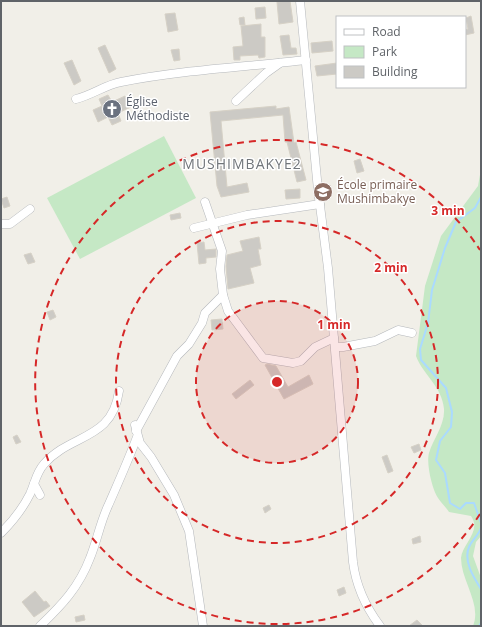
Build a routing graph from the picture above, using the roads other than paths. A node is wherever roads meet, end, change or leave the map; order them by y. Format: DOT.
graph roads {
  1 [pos="300,1"];
  2 [pos="306,60"];
  3 [pos="281,63"];
  4 [pos="76,100"];
  5 [pos="236,101"];
  6 [pos="205,202"];
  7 [pos="320,204"];
  8 [pos="30,209"];
  9 [pos="213,223"];
  10 [pos="1,224"];
  11 [pos="194,228"];
  12 [pos="223,295"];
  13 [pos="412,333"];
  14 [pos="334,338"];
  15 [pos="335,347"];
  16 [pos="119,391"];
  17 [pos="136,431"];
  18 [pos="34,484"];
  19 [pos="40,495"];
  20 [pos="1,533"];
  21 [pos="40,626"];
  22 [pos="204,626"];
  23 [pos="380,626"];
  1 -- 2 [label="street"];
  2 -- 3 [label="street"];
  2 -- 7 [label="street"];
  3 -- 4 [label="street"];
  3 -- 5 [label="street"];
  6 -- 9 [label="street"];
  7 -- 9 [label="street"];
  7 -- 14 [label="street"];
  8 -- 10 [label="street"];
  9 -- 11 [label="street"];
  9 -- 12 [label="street"];
  12 -- 14 [label="street"];
  12 -- 17 [label="street"];
  13 -- 15 [label="street"];
  14 -- 15 [label="street"];
  15 -- 23 [label="street"];
  16 -- 18 [label="street"];
  17 -- 21 [label="street"];
  17 -- 22 [label="street"];
  18 -- 19 [label="street"];
  18 -- 20 [label="street"];
}
